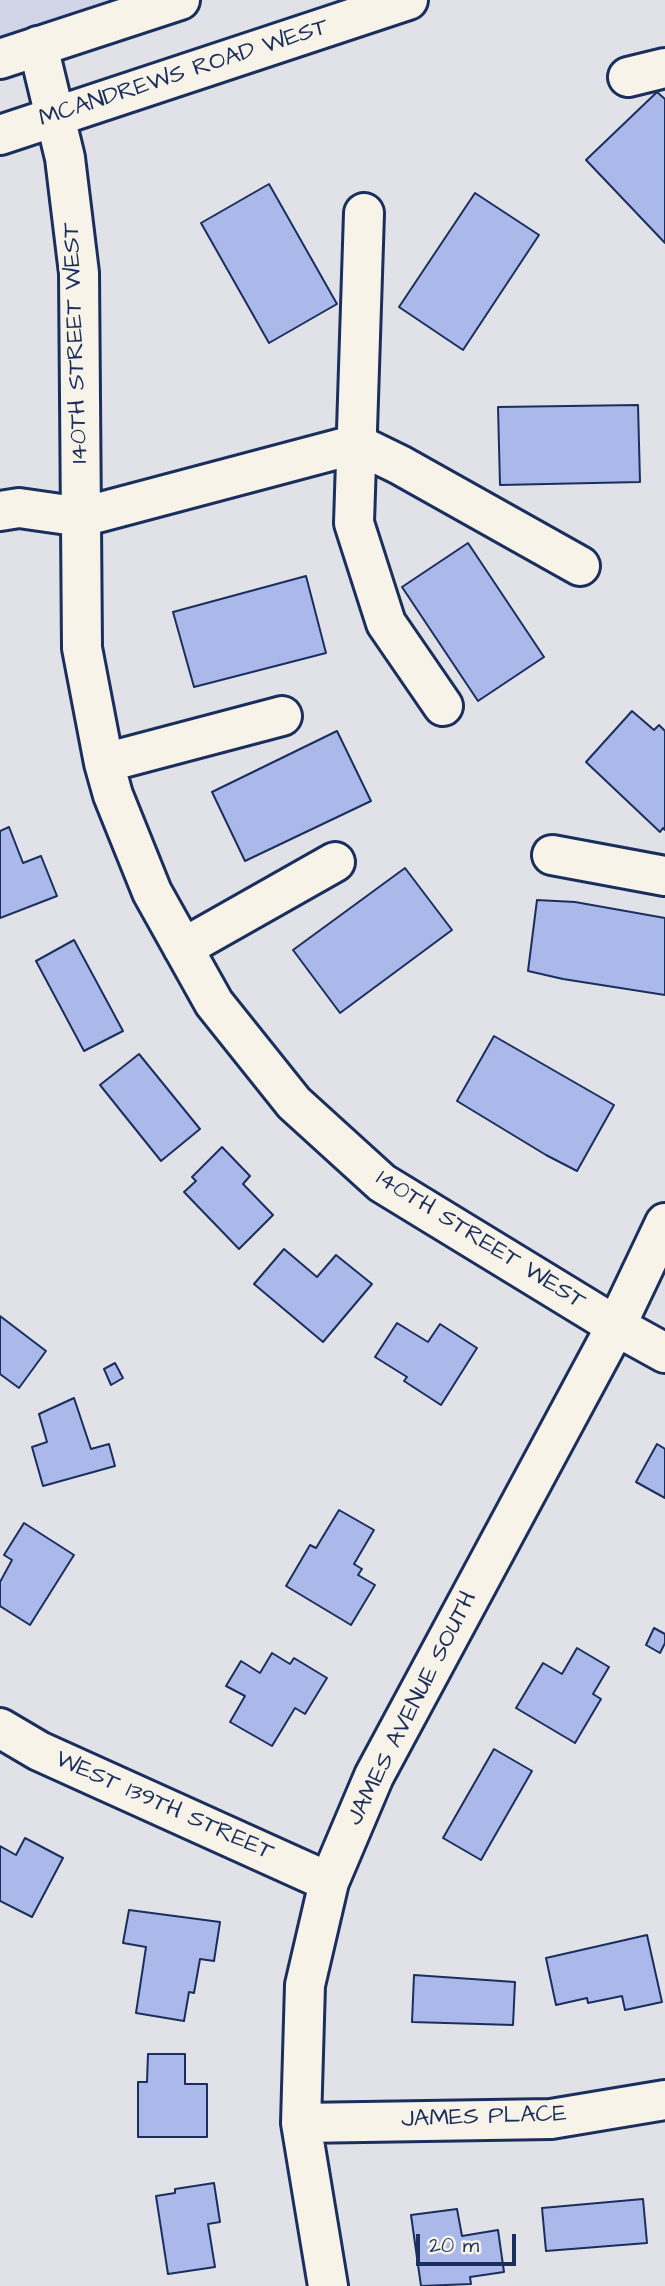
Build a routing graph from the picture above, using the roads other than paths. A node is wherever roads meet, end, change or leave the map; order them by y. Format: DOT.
graph roads {
  1 [pos="180,0"];
  2 [pos="408,0"];
  3 [pos="38,46"];
  4 [pos="0,59"];
  5 [pos="665,68"];
  6 [pos="628,77"];
  7 [pos="56,117"];
  8 [pos="0,135"];
  9 [pos="364,214"];
  10 [pos="357,444"];
  11 [pos="0,511"];
  12 [pos="82,517"];
  13 [pos="580,566"];
  14 [pos="443,706"];
  15 [pos="282,716"];
  16 [pos="104,763"];
  17 [pos="552,855"];
  18 [pos="335,862"];
  19 [pos="665,876"];
  20 [pos="183,948"];
  21 [pos="665,1223"];
  22 [pos="616,1326"];
  23 [pos="665,1353"];
  24 [pos="0,1728"];
  25 [pos="329,1882"];
  26 [pos="665,2099"];
  27 [pos="301,2123"];
  28 [pos="328,2286"];
  1 -- 3 [label="street"];
  2 -- 7 [label="street, MCANDREWS ROAD WEST"];
  3 -- 4 [label="street"];
  3 -- 7 [label="street, 140TH STREET WEST"];
  5 -- 6 [label="street"];
  7 -- 8 [label="street, MCANDREWS ROAD WEST"];
  7 -- 12 [label="street, 140TH STREET WEST"];
  9 -- 10 [label="street"];
  10 -- 12 [label="street"];
  10 -- 13 [label="street"];
  10 -- 14 [label="street"];
  11 -- 12 [label="street"];
  12 -- 16 [label="street, 140TH STREET WEST"];
  15 -- 16 [label="street"];
  16 -- 20 [label="street, 140TH STREET WEST"];
  17 -- 19 [label="street"];
  18 -- 20 [label="street"];
  20 -- 22 [label="street, 140TH STREET WEST"];
  21 -- 22 [label="street"];
  22 -- 23 [label="street, 140TH STREET WEST"];
  22 -- 25 [label="street, JAMES AVENUE SOUTH"];
  24 -- 25 [label="street, WEST 139TH STREET"];
  25 -- 27 [label="street, JAMES AVENUE SOUTH"];
  26 -- 27 [label="street, JAMES PLACE"];
  27 -- 28 [label="street, JAMES AVENUE SOUTH"];
}
